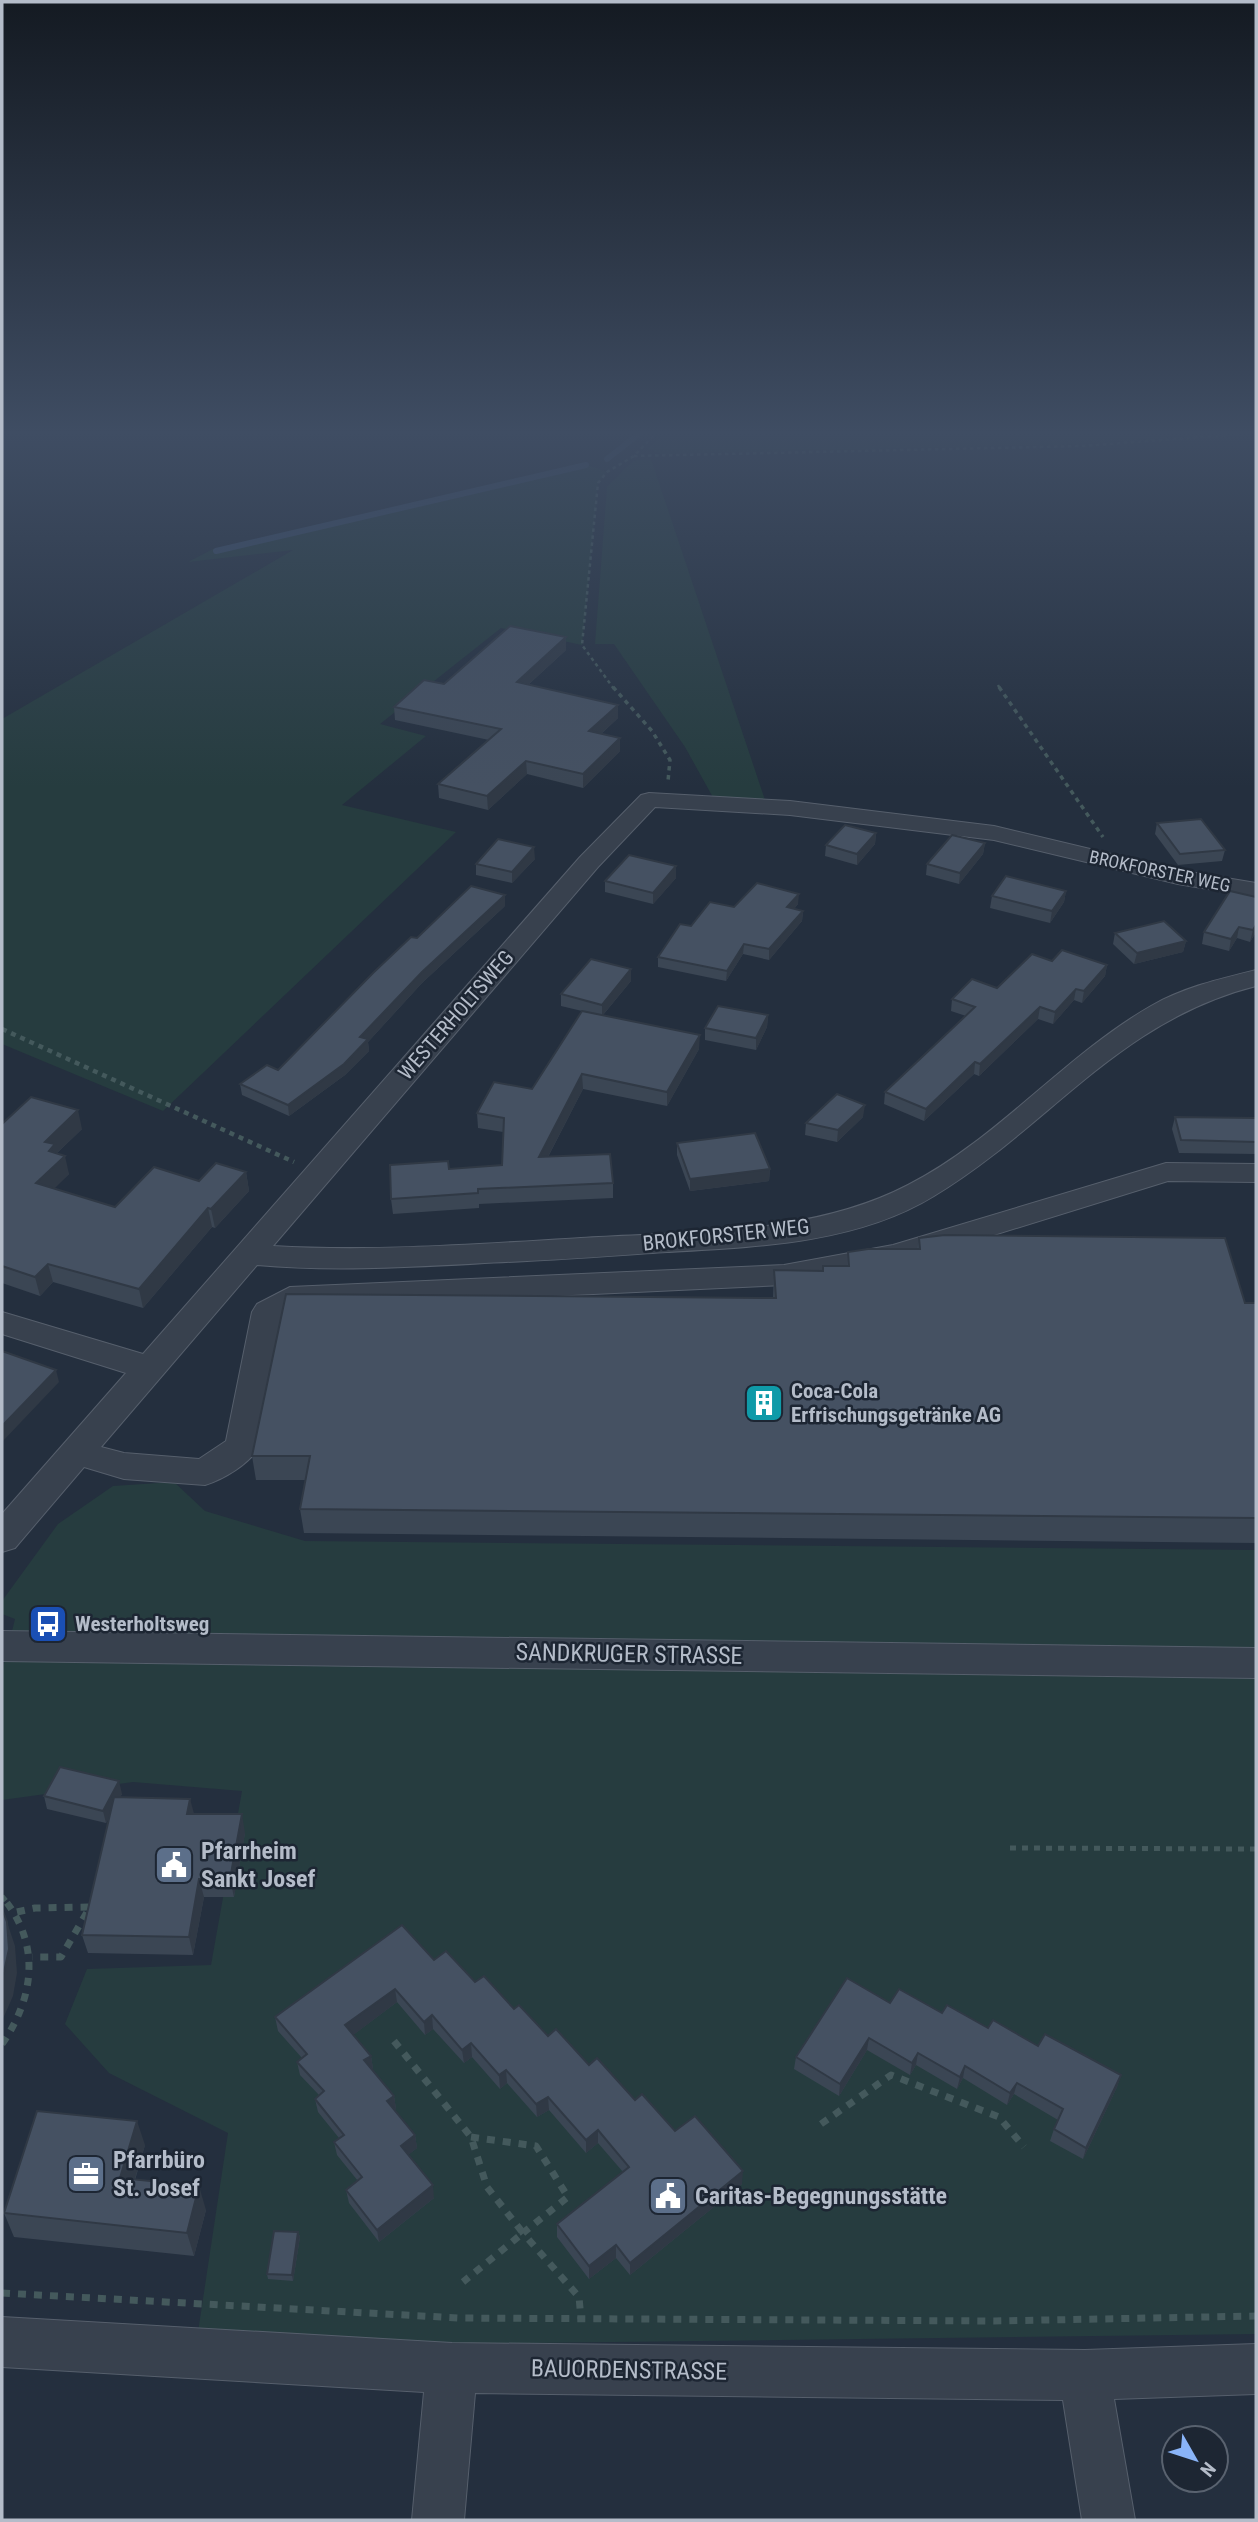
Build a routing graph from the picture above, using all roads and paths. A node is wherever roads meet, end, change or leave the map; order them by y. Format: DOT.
graph roads {
  1 [pos="591,552"];
  2 [pos="998,685"];
  3 [pos="649,800"];
  4 [pos="1110,846"];
  5 [pos="1256,890"];
  6 [pos="1256,978"];
  7 [pos="2,1029"];
  8 [pos="318,1173"];
  9 [pos="1256,1173"];
  10 [pos="249,1254"];
  11 [pos="2,1323"];
  12 [pos="150,1368"];
  13 [pos="77,1453"];
  14 [pos="7,1524"];
  15 [pos="2,1646"];
  16 [pos="1256,1663"];
  17 [pos="1010,1848"];
  18 [pos="1256,1849"];
  19 [pos="2,1896"];
  20 [pos="18,1912"];
  21 [pos="32,1957"];
  22 [pos="394,2041"];
  23 [pos="2,2044"];
  24 [pos="821,2124"];
  25 [pos="471,2137"];
  26 [pos="1024,2147"];
  27 [pos="523,2233"];
  28 [pos="463,2282"];
  29 [pos="2,2293"];
  30 [pos="1256,2316"];
  31 [pos="581,2319"];
  32 [pos="2,2342"];
  33 [pos="452,2368"];
  34 [pos="1256,2369"];
  35 [pos="1085,2375"];
  36 [pos="438,2520"];
  37 [pos="1108,2520"];
  1 -- 3 [label="path"];
  2 -- 4 [label="path, BROKFORSTER WEG"];
  3 -- 5 [label="street, BROKFORSTER WEG"];
  3 -- 8 [label="street, WESTERHOLTSWEG"];
  6 -- 10 [label="street, BROKFORSTER WEG"];
  7 -- 8 [label="path"];
  8 -- 10 [label="street, WESTERHOLTSWEG"];
  9 -- 13 [label="street"];
  10 -- 12 [label="street, WESTERHOLTSWEG"];
  11 -- 12 [label="street"];
  12 -- 13 [label="street, WESTERHOLTSWEG"];
  13 -- 14 [label="street, WESTERHOLTSWEG"];
  15 -- 16 [label="street, SANDKRUGER STRASSE"];
  17 -- 18 [label="path"];
  19 -- 20 [label="path"];
  20 -- 21 [label="path"];
  20 -- 21 [label="path"];
  21 -- 23 [label="path"];
  22 -- 25 [label="path"];
  24 -- 26 [label="path"];
  25 -- 27 [label="path"];
  25 -- 27 [label="path"];
  27 -- 28 [label="path"];
  27 -- 31 [label="path"];
  29 -- 31 [label="path"];
  30 -- 31 [label="path"];
  32 -- 33 [label="street, BAUORDENSTRASSE"];
  33 -- 35 [label="street, BAUORDENSTRASSE"];
  33 -- 36 [label="street"];
  34 -- 35 [label="street, BAUORDENSTRASSE"];
  35 -- 37 [label="street"];
}
